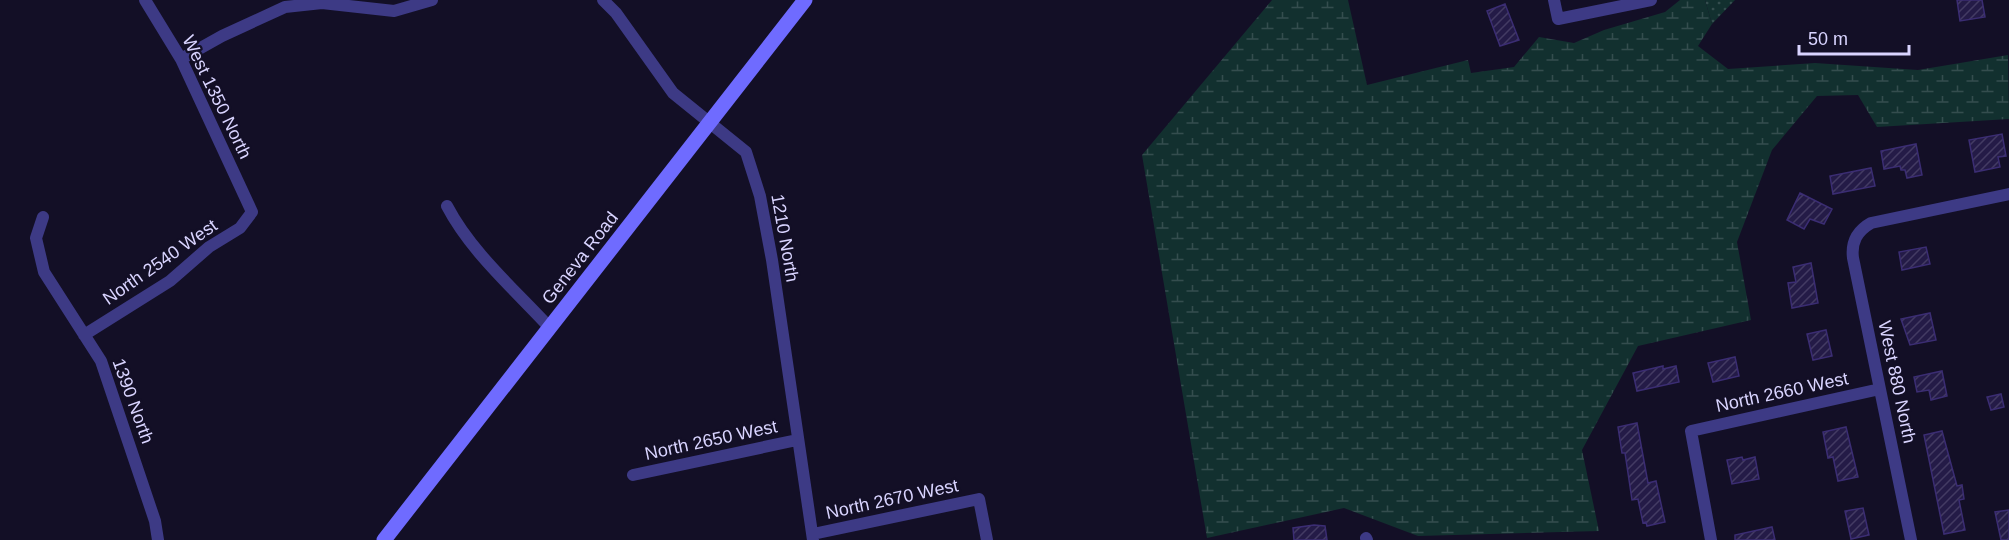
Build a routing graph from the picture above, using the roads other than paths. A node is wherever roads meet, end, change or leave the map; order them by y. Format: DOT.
graph roads {
  1 [pos="145,0"];
  2 [pos="432,0"];
  3 [pos="603,0"];
  4 [pos="805,0"];
  5 [pos="1554,0"];
  6 [pos="1651,0"];
  7 [pos="322,2"];
  8 [pos="181,59"];
  9 [pos="710,122"];
  10 [pos="2009,194"];
  11 [pos="447,206"];
  12 [pos="252,212"];
  13 [pos="43,217"];
  14 [pos="550,328"];
  15 [pos="84,335"];
  16 [pos="1880,389"];
  17 [pos="797,440"];
  18 [pos="633,474"];
  19 [pos="813,537"];
  20 [pos="158,540"];
  21 [pos="384,540"];
  22 [pos="987,540"];
  23 [pos="1711,540"];
  24 [pos="1911,540"];
  1 -- 8 [label="street, West 1350 North"];
  2 -- 7 [label="street"];
  3 -- 9 [label="street, 1210 North"];
  4 -- 9 [label="main road, Geneva Road"];
  5 -- 6 [label="street"];
  7 -- 8 [label="street"];
  8 -- 12 [label="street, West 1350 North"];
  9 -- 14 [label="main road, Geneva Road"];
  9 -- 17 [label="street, 1210 North"];
  10 -- 16 [label="street, West 880 North"];
  11 -- 14 [label="street"];
  12 -- 15 [label="street, North 2540 West"];
  13 -- 15 [label="street, 1390 North"];
  14 -- 21 [label="main road, Geneva Road"];
  15 -- 20 [label="street, 1390 North"];
  16 -- 23 [label="street, North 2660 West"];
  16 -- 24 [label="street, West 880 North"];
  17 -- 18 [label="street, North 2650 West"];
  17 -- 19 [label="street, 1210 North"];
  19 -- 22 [label="street, North 2670 West"];
}
